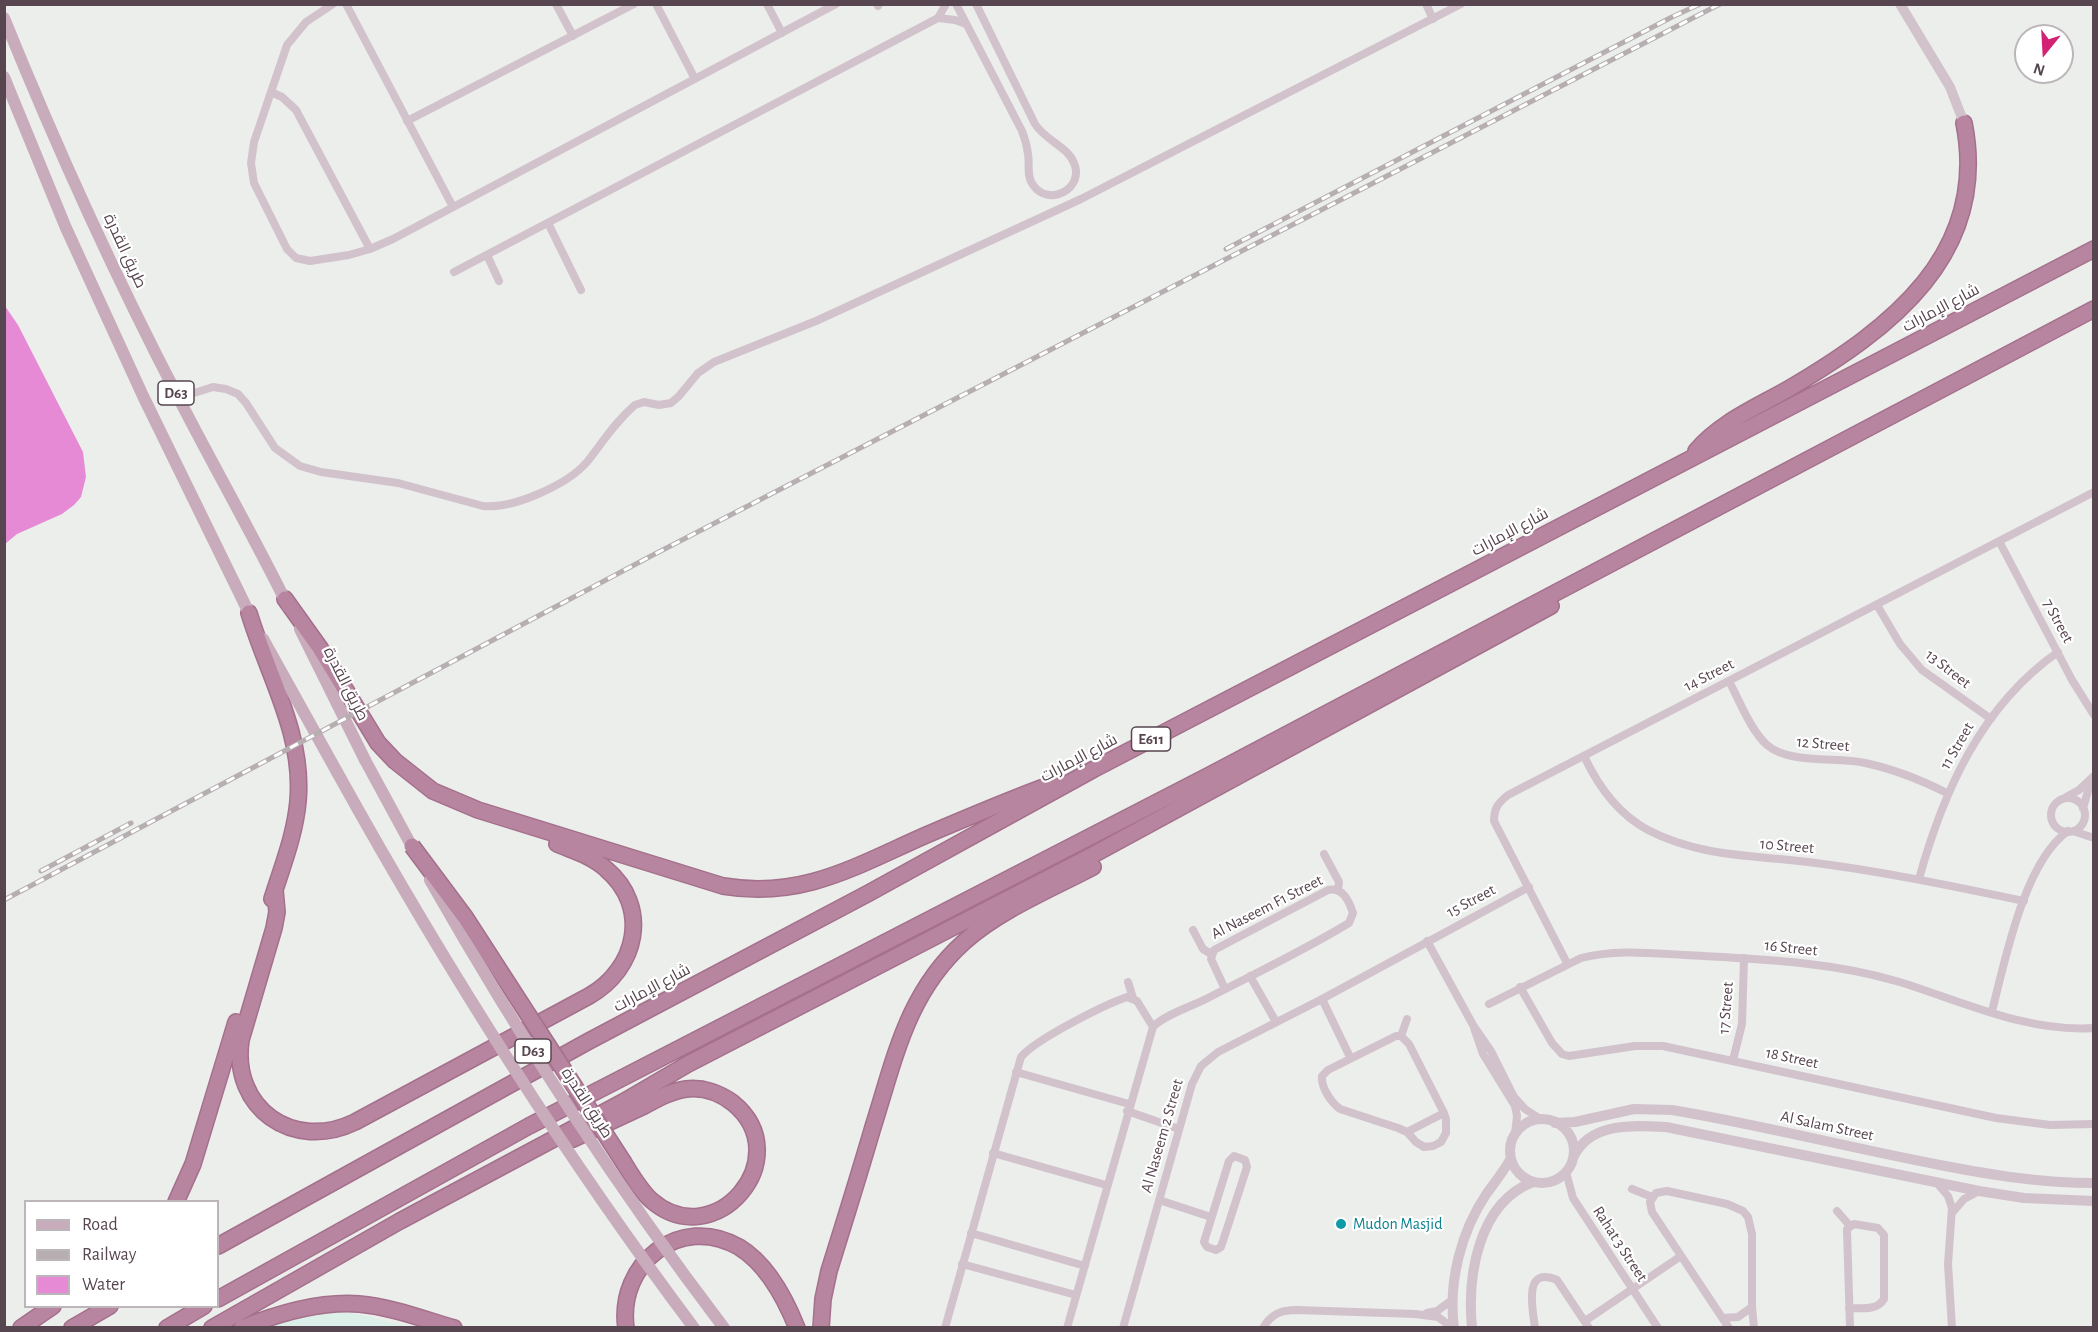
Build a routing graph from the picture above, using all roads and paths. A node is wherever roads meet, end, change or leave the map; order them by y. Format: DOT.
graph roads {
  1 [pos="333,4"];
  2 [pos="346,4"];
  3 [pos="556,4"];
  4 [pos="634,4"];
  5 [pos="656,4"];
  6 [pos="767,4"];
  7 [pos="836,4"];
  8 [pos="945,4"];
  9 [pos="956,4"];
  10 [pos="1426,4"];
  11 [pos="1461,4"];
  12 [pos="1900,4"];
  13 [pos="979,7"];
  14 [pos="4,18"];
  15 [pos="938,18"];
  16 [pos="1433,19"];
  17 [pos="966,24"];
  18 [pos="782,33"];
  19 [pos="573,36"];
  20 [pos="4,76"];
  21 [pos="695,79"];
  22 [pos="270,92"];
  23 [pos="407,121"];
  24 [pos="1964,123"];
  25 [pos="453,207"];
  26 [pos="548,223"];
  27 [pos="370,249"];
  28 [pos="2094,249"];
  29 [pos="487,255"];
  30 [pos="454,272"];
  31 [pos="499,281"];
  32 [pos="581,290"];
  33 [pos="2094,309"];
  34 [pos="178,398"];
  35 [pos="1690,459"];
  36 [pos="2094,492"];
  37 [pos="1741,495"];
  38 [pos="1999,541"];
  39 [pos="285,598"];
  40 [pos="1877,604"];
  41 [pos="249,613"];
  42 [pos="2058,652"];
  43 [pos="1729,681"];
  44 [pos="1400,689"];
  45 [pos="2094,714"];
  46 [pos="1991,719"];
  47 [pos="1584,756"];
  48 [pos="1094,769"];
  49 [pos="2093,777"];
  50 [pos="1947,793"];
  51 [pos="2062,799"];
  52 [pos="2083,808"];
  53 [pos="496,816"];
  54 [pos="2084,819"];
  55 [pos="2054,824"];
  56 [pos="2070,831"];
  57 [pos="2094,837"];
  58 [pos="412,846"];
  59 [pos="2048,851"];
  60 [pos="1324,854"];
  61 [pos="1919,879"];
  62 [pos="1529,887"];
  63 [pos="275,890"];
  64 [pos="1338,890"];
  65 [pos="2024,901"];
  66 [pos="1193,930"];
  67 [pos="1427,941"];
  68 [pos="1211,954"];
  69 [pos="1744,958"];
  70 [pos="1568,963"];
  71 [pos="1250,976"];
  72 [pos="1128,982"];
  73 [pos="1520,987"];
  74 [pos="1226,989"];
  75 [pos="1132,998"];
  76 [pos="1322,999"];
  77 [pos="1489,1004"];
  78 [pos="1992,1011"];
  79 [pos="1407,1019"];
  80 [pos="1276,1022"];
  81 [pos="1153,1026"];
  82 [pos="2094,1028"];
  83 [pos="1401,1036"];
  84 [pos="1489,1056"];
  85 [pos="1350,1057"];
  86 [pos="1733,1060"];
  87 [pos="1016,1072"];
  88 [pos="1128,1108"];
  89 [pos="1444,1113"];
  90 [pos="1542,1119"];
  91 [pos="1555,1123"];
  92 [pos="2094,1124"];
  93 [pos="1179,1129"];
  94 [pos="1407,1132"];
  95 [pos="1515,1134"];
  96 [pos="993,1153"];
  97 [pos="1511,1158"];
  98 [pos="1573,1158"];
  99 [pos="1566,1172"];
  100 [pos="1533,1182"];
  101 [pos="1936,1182"];
  102 [pos="2094,1183"];
  103 [pos="1106,1185"];
  104 [pos="1632,1189"];
  105 [pos="1978,1191"];
  106 [pos="1652,1197"];
  107 [pos="177,1200"];
  108 [pos="1159,1200"];
  109 [pos="2094,1201"];
  110 [pos="1837,1211"];
  111 [pos="1952,1214"];
  112 [pos="1211,1217"];
  113 [pos="400,1221"];
  114 [pos="1850,1226"];
  115 [pos="971,1233"];
  116 [pos="219,1245"];
  117 [pos="1681,1256"];
  118 [pos="962,1264"];
  119 [pos="1085,1266"];
  120 [pos="1631,1289"];
  121 [pos="1076,1295"];
  122 [pos="219,1298"];
  123 [pos="1452,1300"];
  124 [pos="1752,1307"];
  125 [pos="50,1308"];
  126 [pos="107,1308"];
  127 [pos="201,1308"];
  128 [pos="1849,1308"];
  129 [pos="1415,1314"];
  130 [pos="1723,1318"];
  131 [pos="1587,1324"];
  132 [pos="21,1328"];
  133 [pos="72,1328"];
  134 [pos="166,1328"];
  135 [pos="212,1328"];
  136 [pos="242,1328"];
  137 [pos="454,1328"];
  138 [pos="626,1328"];
  139 [pos="634,1328"];
  140 [pos="694,1328"];
  141 [pos="724,1328"];
  142 [pos="791,1328"];
  143 [pos="797,1328"];
  144 [pos="821,1328"];
  145 [pos="945,1328"];
  146 [pos="1067,1328"];
  147 [pos="1123,1328"];
  148 [pos="1263,1328"];
  149 [pos="1454,1328"];
  150 [pos="1472,1328"];
  151 [pos="1535,1328"];
  152 [pos="1658,1328"];
  153 [pos="1729,1328"];
  154 [pos="1754,1328"];
  155 [pos="1850,1328"];
  156 [pos="1952,1328"];
  1 -- 22 [label="street"];
  2 -- 23 [label="street"];
  3 -- 19 [label="street"];
  4 -- 19 [label="street"];
  5 -- 21 [label="street"];
  6 -- 18 [label="street"];
  7 -- 18 [label="street"];
  8 -- 15 [label="street"];
  9 -- 17 [label="street"];
  10 -- 16 [label="street"];
  11 -- 16 [label="street"];
  12 -- 24 [label="street"];
  13 -- 17 [label="street"];
  14 -- 34 [label="main road, طريق القدرة / D63"];
  15 -- 17 [label="street"];
  15 -- 26 [label="street"];
  16 -- 34 [label="street"];
  18 -- 21 [label="street"];
  19 -- 23 [label="street"];
  20 -- 41 [label="main road, D63"];
  21 -- 25 [label="street"];
  22 -- 27 [label="street"];
  22 -- 27 [label="street"];
  23 -- 25 [label="street"];
  24 -- 35 [label="highway"];
  25 -- 27 [label="street"];
  26 -- 29 [label="street"];
  26 -- 32 [label="street"];
  28 -- 35 [label="highway, شارع الإمارات / E611"];
  29 -- 30 [label="street"];
  29 -- 31 [label="street"];
  33 -- 37 [label="highway"];
  34 -- 39 [label="main road, طريق القدرة / D63"];
  35 -- 48 [label="highway, شارع الإمارات / E611"];
  36 -- 38 [label="street, 14 Street"];
  37 -- 44 [label="highway"];
  37 -- 122 [label="highway"];
  38 -- 40 [label="street, 14 Street"];
  38 -- 42 [label="street, 7 Street"];
  39 -- 53 [label="highway"];
  39 -- 58 [label="main road, طريق القدرة / D63, bridge"];
  40 -- 43 [label="street, 14 Street"];
  40 -- 46 [label="street, 13 Street"];
  41 -- 63 [label="highway"];
  41 -- 140 [label="main road, D63, bridge"];
  42 -- 45 [label="street, 7 Street"];
  42 -- 46 [label="street, 11 Street"];
  43 -- 47 [label="street, 14 Street"];
  43 -- 50 [label="street, 12 Street"];
  44 -- 113 [label="highway"];
  44 -- 144 [label="highway"];
  46 -- 50 [label="street, 11 Street"];
  47 -- 61 [label="street, 10 Street"];
  47 -- 62 [label="street, 14 Street"];
  48 -- 53 [label="highway"];
  48 -- 116 [label="highway, شارع الإمارات / E611"];
  49 -- 51 [label="street"];
  49 -- 52 [label="street"];
  50 -- 61 [label="street, 11 Street"];
  51 -- 52 [label="street"];
  51 -- 55 [label="street"];
  52 -- 54 [label="street"];
  53 -- 63 [label="highway"];
  54 -- 56 [label="street"];
  54 -- 57 [label="street"];
  55 -- 56 [label="street"];
  55 -- 59 [label="street"];
  56 -- 57 [label="street"];
  56 -- 59 [label="street"];
  58 -- 113 [label="highway, bridge"];
  58 -- 141 [label="main road, طريق القدرة / D63, bridge"];
  59 -- 65 [label="street"];
  60 -- 64 [label="street, Al Naseem F1 Street"];
  61 -- 65 [label="street, 10 Street"];
  62 -- 67 [label="street, 15 Street"];
  62 -- 70 [label="street, 14 Street"];
  63 -- 107 [label="highway"];
  64 -- 68 [label="street, Al Naseem F1 Street"];
  64 -- 71 [label="street, Al Naseem F1 Street"];
  65 -- 78 [label="street"];
  66 -- 68 [label="street, Al Naseem F1 Street"];
  67 -- 76 [label="street, Al Naseem 2 Street"];
  67 -- 84 [label="street"];
  68 -- 74 [label="street, Al Naseem F1 Street"];
  69 -- 70 [label="street, 16 Street"];
  69 -- 78 [label="street, 16 Street"];
  69 -- 86 [label="street, 17 Street"];
  70 -- 73 [label="street, 16 Street"];
  71 -- 74 [label="street, Al Naseem F1 Street"];
  71 -- 80 [label="street"];
  72 -- 75 [label="street"];
  73 -- 77 [label="street, 16 Street"];
  73 -- 86 [label="street, 18 Street"];
  74 -- 81 [label="street, Al Naseem F1 Street"];
  75 -- 81 [label="street"];
  75 -- 87 [label="street"];
  76 -- 80 [label="street, Al Naseem 2 Street"];
  76 -- 85 [label="street"];
  78 -- 82 [label="street, 16 Street"];
  79 -- 83 [label="street"];
  80 -- 93 [label="street, Al Naseem 2 Street"];
  81 -- 88 [label="street"];
  83 -- 85 [label="street"];
  83 -- 89 [label="street"];
  84 -- 90 [label="street"];
  84 -- 95 [label="street"];
  85 -- 94 [label="street"];
  86 -- 92 [label="street, 18 Street"];
  87 -- 88 [label="street"];
  87 -- 96 [label="street"];
  88 -- 93 [label="street"];
  88 -- 103 [label="street"];
  89 -- 94 [label="street"];
  89 -- 94 [label="street"];
  90 -- 91 [label="street"];
  90 -- 95 [label="street"];
  91 -- 98 [label="street"];
  91 -- 102 [label="street, Al Salam Street"];
  93 -- 108 [label="street, Al Naseem 2 Street"];
  95 -- 97 [label="street"];
  96 -- 103 [label="street"];
  96 -- 115 [label="street"];
  97 -- 100 [label="street"];
  97 -- 123 [label="street"];
  98 -- 99 [label="street"];
  98 -- 101 [label="street, Al Salam Street"];
  99 -- 100 [label="street"];
  99 -- 120 [label="street, Rahat 3 Street"];
  100 -- 150 [label="street"];
  101 -- 105 [label="street, Al Salam Street"];
  101 -- 111 [label="street"];
  103 -- 119 [label="street"];
  104 -- 106 [label="street"];
  105 -- 109 [label="street, Al Salam Street"];
  105 -- 111 [label="street"];
  106 -- 117 [label="street"];
  106 -- 124 [label="street"];
  108 -- 112 [label="street"];
  108 -- 147 [label="street, Al Naseem 2 Street"];
  110 -- 114 [label="street"];
  111 -- 156 [label="street"];
  112 -- 112 [label="street"];
  113 -- 135 [label="highway"];
  114 -- 128 [label="street"];
  114 -- 128 [label="street"];
  115 -- 118 [label="street"];
  115 -- 119 [label="street"];
  117 -- 120 [label="street"];
  117 -- 130 [label="street"];
  118 -- 121 [label="street"];
  118 -- 145 [label="street"];
  119 -- 121 [label="street"];
  120 -- 131 [label="street"];
  120 -- 152 [label="street, Rahat 3 Street"];
  121 -- 146 [label="street"];
  123 -- 129 [label="street"];
  123 -- 149 [label="street"];
  124 -- 130 [label="street"];
  124 -- 154 [label="street"];
  125 -- 132 [label="highway"];
  126 -- 133 [label="highway"];
  127 -- 134 [label="highway"];
  128 -- 155 [label="street"];
  129 -- 148 [label="street"];
  129 -- 149 [label="street"];
  130 -- 153 [label="street"];
  131 -- 151 [label="street"];
  136 -- 137 [label="highway"];
  138 -- 143 [label="highway"];
  139 -- 142 [label="highway"];
}
